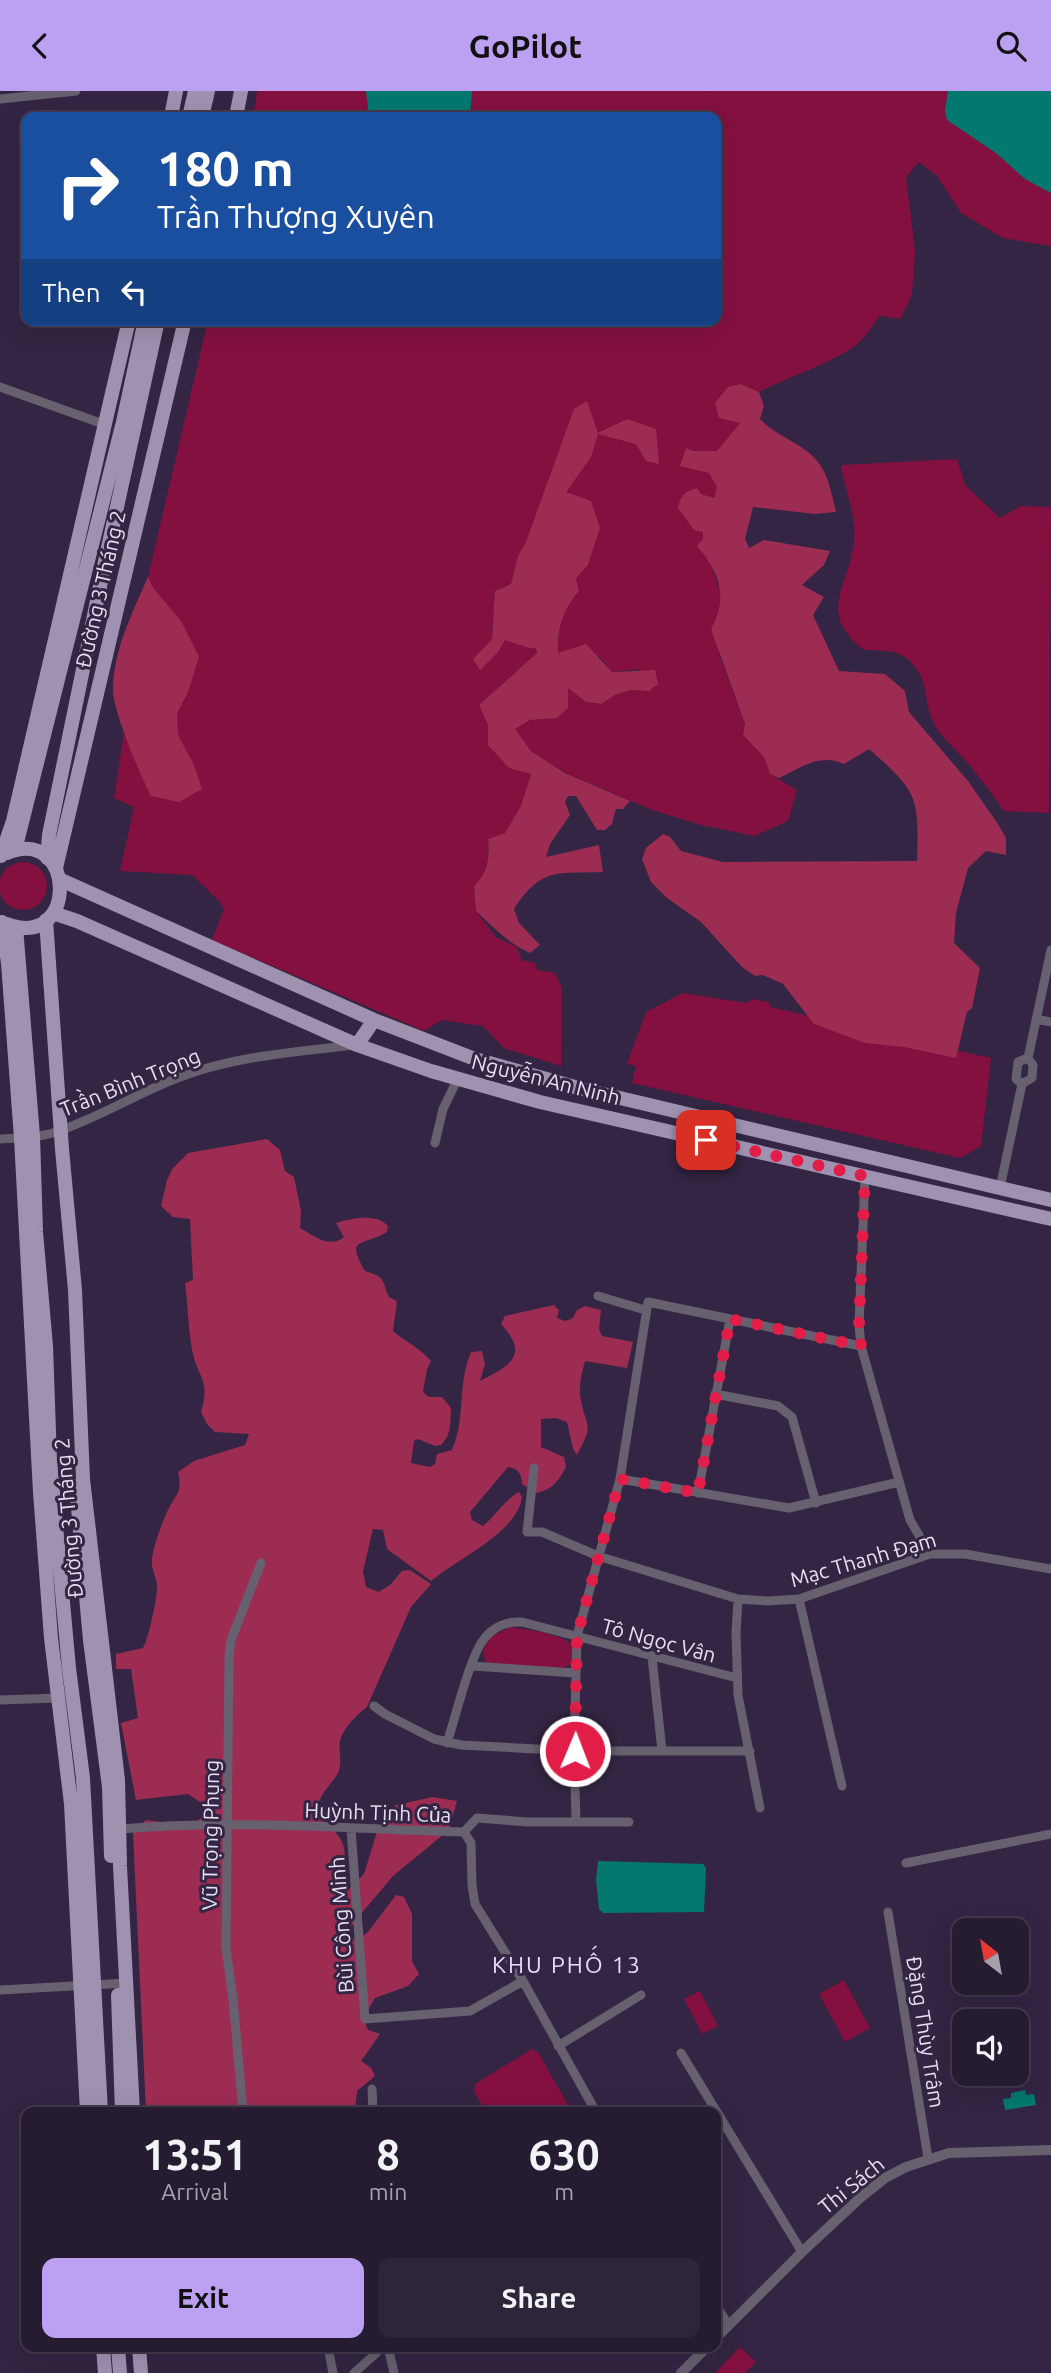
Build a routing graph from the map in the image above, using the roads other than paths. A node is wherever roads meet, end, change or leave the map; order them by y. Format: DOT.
graph roads {
  1 [pos="76,91"];
  2 [pos="176,91"];
  3 [pos="195,91"];
  4 [pos="208,91"];
  5 [pos="241,91"];
  6 [pos="56,92"];
  7 [pos="0,99"];
  8 [pos="172,112"];
  9 [pos="190,112"];
  10 [pos="203,112"];
  11 [pos="237,112"];
  12 [pos="128,326"];
  13 [pos="144,326"];
  14 [pos="157,326"];
  15 [pos="184,326"];
  16 [pos="0,387"];
  17 [pos="106,425"];
  18 [pos="5,854"];
  19 [pos="55,869"];
  20 [pos="45,919"];
  21 [pos="6,923"];
  22 [pos="1051,950"];
  23 [pos="1036,1019"];
  24 [pos="374,1020"];
  25 [pos="1051,1022"];
  26 [pos="401,1031"];
  27 [pos="356,1045"];
  28 [pos="393,1056"];
  29 [pos="458,1078"];
  30 [pos="582,1089"];
  31 [pos="578,1111"];
  32 [pos="56,1131"];
  33 [pos="27,1137"];
  34 [pos="0,1139"];
  35 [pos="435,1143"];
  36 [pos="865,1176"];
  37 [pos="1000,1188"];
  38 [pos="1051,1200"];
  39 [pos="996,1206"];
  40 [pos="1051,1219"];
  41 [pos="598,1296"];
  42 [pos="647,1306"];
  43 [pos="730,1319"];
  44 [pos="861,1346"];
  45 [pos="715,1395"];
  46 [pos="534,1468"];
  47 [pos="620,1479"];
  48 [pos="899,1482"];
  49 [pos="698,1493"];
  50 [pos="816,1503"];
  51 [pos="50,1515"];
  52 [pos="930,1554"];
  53 [pos="598,1556"];
  54 [pos="261,1563"];
  55 [pos="1051,1569"];
  56 [pos="799,1598"];
  57 [pos="738,1599"];
  58 [pos="577,1636"];
  59 [pos="652,1657"];
  60 [pos="472,1666"];
  61 [pos="575,1672"];
  62 [pos="737,1678"];
  63 [pos="59,1698"];
  64 [pos="0,1700"];
  65 [pos="374,1706"];
  66 [pos="447,1743"];
  67 [pos="575,1751"];
  68 [pos="662,1751"];
  69 [pos="750,1751"];
  70 [pos="842,1786"];
  71 [pos="760,1808"];
  72 [pos="576,1820"];
  73 [pos="629,1822"];
  74 [pos="227,1825"];
  75 [pos="351,1829"];
  76 [pos="79,1832"];
  77 [pos="464,1832"];
  78 [pos="116,1834"];
  79 [pos="1051,1834"];
  80 [pos="906,1863"];
  81 [pos="888,1912"];
  82 [pos="523,1982"];
  83 [pos="122,1983"];
  84 [pos="87,1985"];
  85 [pos="0,1990"];
  86 [pos="641,1995"];
  87 [pos="558,2046"];
  88 [pos="681,2053"];
  89 [pos="372,2089"];
  90 [pos="87,2107"];
  91 [pos="100,2107"];
  92 [pos="122,2107"];
  93 [pos="133,2107"];
  94 [pos="243,2107"];
  95 [pos="373,2107"];
  96 [pos="593,2107"];
  97 [pos="714,2107"];
  98 [pos="721,2119"];
  99 [pos="1051,2150"];
  100 [pos="928,2158"];
  101 [pos="802,2252"];
  102 [pos="721,2313"];
  103 [pos="729,2325"];
  104 [pos="721,2333"];
  105 [pos="103,2352"];
  106 [pos="118,2352"];
  107 [pos="139,2352"];
  108 [pos="149,2352"];
  109 [pos="329,2352"];
  110 [pos="379,2352"];
  111 [pos="387,2352"];
  112 [pos="702,2352"];
  113 [pos="105,2373"];
  114 [pos="120,2373"];
  115 [pos="141,2373"];
  116 [pos="150,2373"];
  117 [pos="333,2373"];
  118 [pos="354,2373"];
  119 [pos="394,2373"];
  120 [pos="681,2373"];
  1 -- 6 [label="street"];
  2 -- 8 [label="main road"];
  3 -- 9 [label="main road"];
  4 -- 10 [label="main road"];
  5 -- 11 [label="main road"];
  6 -- 7 [label="street"];
  12 -- 17 [label="main road, Đường 3 Tháng 2"];
  13 -- 18 [label="main road, Đường 3 Tháng 2"];
  14 -- 19 [label="main road, Đường 3 Tháng 2"];
  15 -- 19 [label="main road, Đường 3 Tháng 2"];
  16 -- 17 [label="street"];
  17 -- 18 [label="main road, Đường 3 Tháng 2"];
  18 -- 19 [label="main road, Nguyễn An Ninh"];
  19 -- 20 [label="main road, Đường 3 Tháng 2"];
  19 -- 24 [label="main road, Nguyễn An Ninh"];
  20 -- 21 [label="main road"];
  20 -- 27 [label="main road, Nguyễn An Ninh"];
  20 -- 32 [label="main road, Đường 3 Tháng 2"];
  21 -- 33 [label="main road, Đường 3 Tháng 2"];
  22 -- 23 [label="street"];
  23 -- 25 [label="street"];
  23 -- 37 [label="street"];
  24 -- 26 [label="main road, Nguyễn An Ninh"];
  24 -- 27 [label="main road"];
  26 -- 28 [label="main road"];
  26 -- 30 [label="main road, Nguyễn An Ninh"];
  27 -- 28 [label="main road, Nguyễn An Ninh"];
  27 -- 32 [label="street, Trần Bình Trọng"];
  28 -- 29 [label="main road, Nguyễn An Ninh"];
  29 -- 31 [label="main road, Nguyễn An Ninh"];
  29 -- 35 [label="street"];
  30 -- 31 [label="main road"];
  30 -- 37 [label="main road, Nguyễn An Ninh"];
  31 -- 36 [label="main road, Nguyễn An Ninh"];
  32 -- 33 [label="street, Trần Bình Trọng"];
  32 -- 78 [label="main road, Đường 3 Tháng 2"];
  33 -- 34 [label="street, Trần Bình Trọng"];
  33 -- 51 [label="main road, Đường 3 Tháng 2"];
  36 -- 39 [label="main road, Nguyễn An Ninh"];
  36 -- 44 [label="street"];
  37 -- 38 [label="main road, Nguyễn An Ninh"];
  37 -- 39 [label="main road"];
  39 -- 40 [label="main road, Nguyễn An Ninh"];
  41 -- 42 [label="street"];
  42 -- 43 [label="street"];
  42 -- 47 [label="street"];
  43 -- 44 [label="street"];
  43 -- 45 [label="street"];
  44 -- 48 [label="street"];
  45 -- 49 [label="street"];
  45 -- 50 [label="street"];
  46 -- 53 [label="street, Mạc Thanh Đạm"];
  47 -- 49 [label="street"];
  47 -- 53 [label="street"];
  48 -- 50 [label="street"];
  48 -- 52 [label="street"];
  49 -- 50 [label="street"];
  51 -- 63 [label="main road, Đường 3 Tháng 2"];
  51 -- 76 [label="main road, Đường 3 Tháng 2"];
  52 -- 55 [label="street, Mạc Thanh Đạm"];
  52 -- 56 [label="street, Mạc Thanh Đạm"];
  53 -- 57 [label="street, Mạc Thanh Đạm"];
  53 -- 58 [label="street"];
  54 -- 74 [label="street, Vũ Trọng Phụng"];
  56 -- 57 [label="street, Mạc Thanh Đạm"];
  56 -- 70 [label="street"];
  57 -- 62 [label="street"];
  58 -- 59 [label="street, Tô Ngọc Vân"];
  58 -- 60 [label="street, Tô Ngọc Vân"];
  58 -- 61 [label="street"];
  59 -- 62 [label="street, Tô Ngọc Vân"];
  59 -- 68 [label="street"];
  60 -- 61 [label="street"];
  60 -- 66 [label="street, Tô Ngọc Vân"];
  61 -- 67 [label="street"];
  62 -- 69 [label="street"];
  63 -- 64 [label="street"];
  63 -- 76 [label="main road, Đường 3 Tháng 2"];
  65 -- 66 [label="street"];
  66 -- 67 [label="street"];
  67 -- 68 [label="street"];
  67 -- 72 [label="street"];
  68 -- 69 [label="street"];
  69 -- 71 [label="street"];
  72 -- 73 [label="street, Huỳnh Tịnh Của"];
  72 -- 77 [label="street, Huỳnh Tịnh Của"];
  74 -- 75 [label="street, Huỳnh Tịnh Của"];
  74 -- 78 [label="street, Huỳnh Tịnh Của"];
  74 -- 94 [label="street, Vũ Trọng Phụng"];
  75 -- 77 [label="street, Huỳnh Tịnh Của"];
  75 -- 82 [label="street, Bùi Công Minh"];
  76 -- 84 [label="main road, Đường 3 Tháng 2"];
  77 -- 82 [label="street"];
  78 -- 83 [label="main road, Đường 3 Tháng 2"];
  79 -- 80 [label="street"];
  81 -- 100 [label="street, Đặng Thùy Trâm"];
  82 -- 87 [label="street"];
  83 -- 84 [label="street"];
  83 -- 92 [label="main road, Đường 3 Tháng 2"];
  83 -- 93 [label="main road, Đường 3 Tháng 2"];
  84 -- 85 [label="street"];
  84 -- 90 [label="main road, Đường 3 Tháng 2"];
  84 -- 91 [label="main road, Đường 3 Tháng 2"];
  86 -- 87 [label="street"];
  87 -- 96 [label="street"];
  88 -- 97 [label="street"];
  89 -- 95 [label="street"];
  98 -- 101 [label="street"];
  99 -- 100 [label="street, Thi Sách"];
  100 -- 101 [label="street, Thi Sách"];
  101 -- 103 [label="street, Thi Sách"];
  102 -- 103 [label="street"];
  103 -- 104 [label="street, Thi Sách"];
  105 -- 113 [label="main road"];
  106 -- 114 [label="main road"];
  107 -- 115 [label="main road"];
  108 -- 116 [label="main road"];
  109 -- 117 [label="street"];
  110 -- 118 [label="street"];
  111 -- 119 [label="street"];
  112 -- 120 [label="street"];
}
